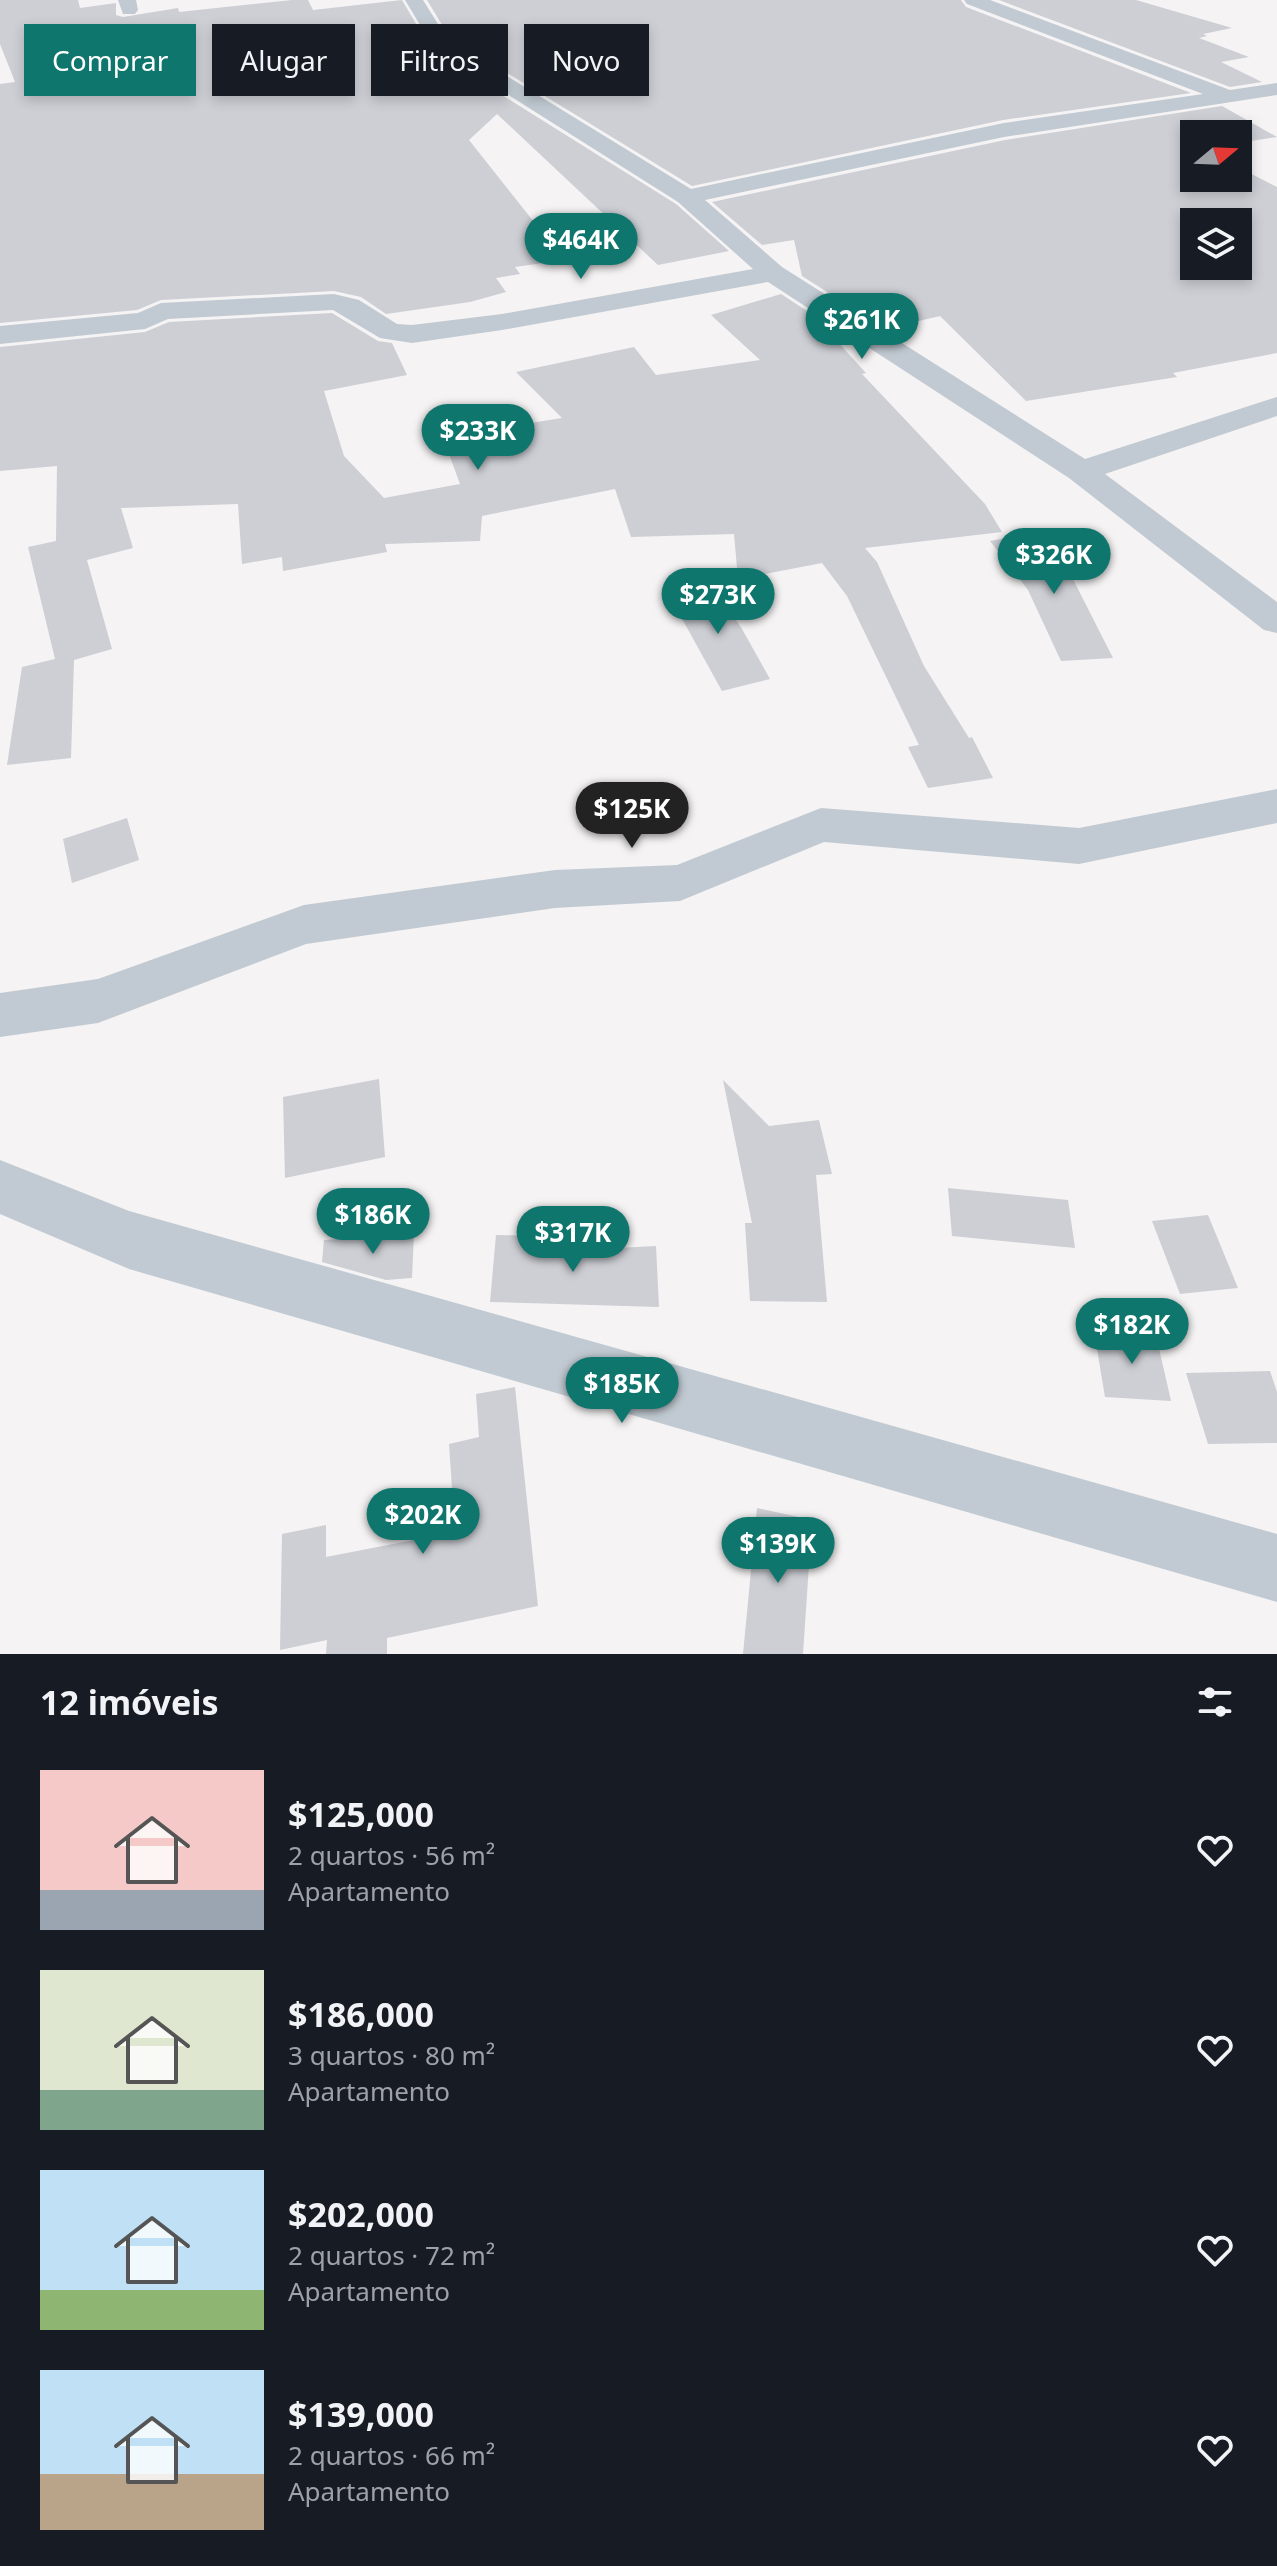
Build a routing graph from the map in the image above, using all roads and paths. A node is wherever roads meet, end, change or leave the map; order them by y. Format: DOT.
graph roads {
  1 [pos="414,0"];
  2 [pos="973,0"];
  3 [pos="1277,89"];
  4 [pos="1229,97"];
  5 [pos="1265,111"];
  6 [pos="687,197"];
  7 [pos="773,273"];
  8 [pos="0,335"];
  9 [pos="1277,406"];
  10 [pos="1081,471"];
  11 [pos="1277,621"];
  12 [pos="1277,806"];
  13 [pos="0,1015"];
  14 [pos="0,1187"];
  15 [pos="1277,1568"];
  1 -- 6 [label="street"];
  2 -- 4 [label="street"];
  3 -- 4 [label="street"];
  4 -- 5 [label="street"];
  4 -- 6 [label="street"];
  6 -- 7 [label="street"];
  7 -- 8 [label="street"];
  7 -- 10 [label="street"];
  9 -- 10 [label="street"];
  10 -- 11 [label="street"];
  12 -- 13 [label="street"];
  14 -- 15 [label="street"];
}
